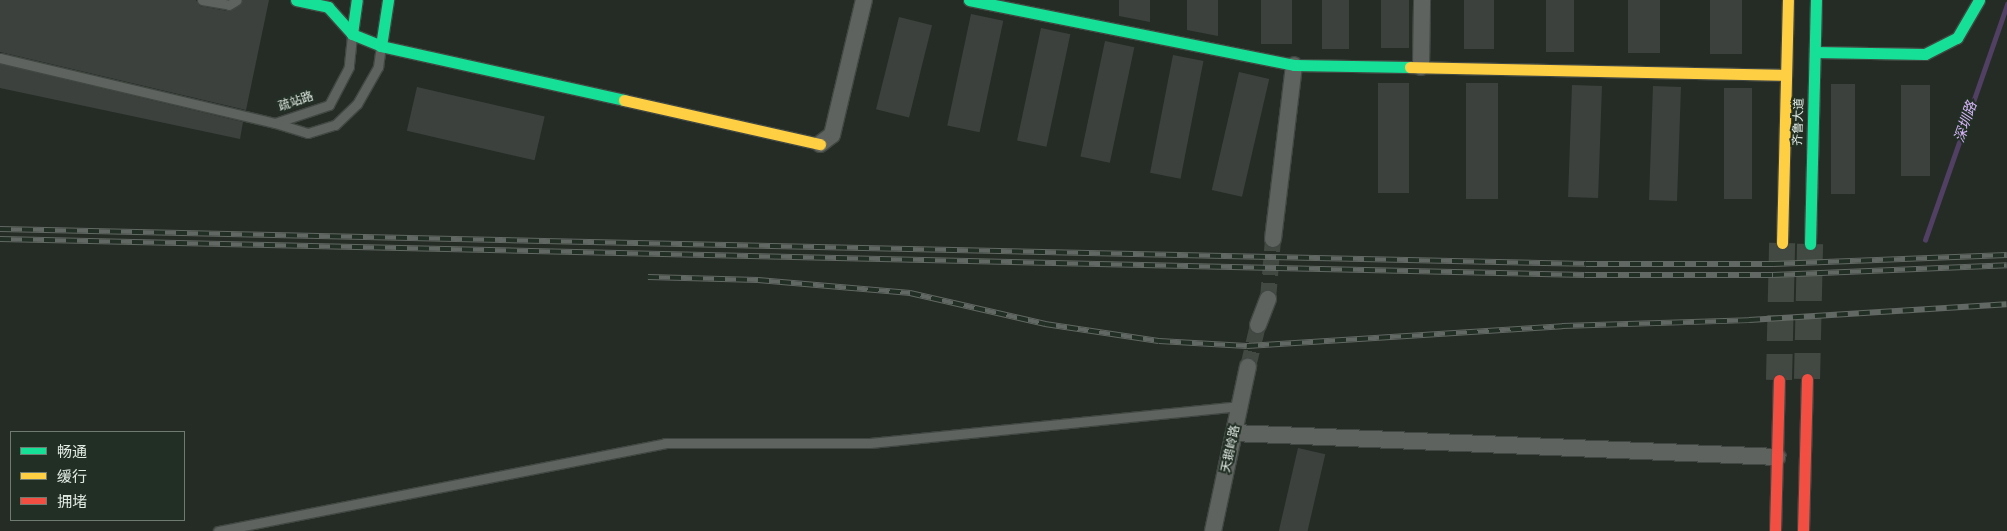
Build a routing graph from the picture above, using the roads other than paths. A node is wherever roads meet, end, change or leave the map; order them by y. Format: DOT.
graph roads {
  1 [pos="202,0"];
  2 [pos="237,0"];
  3 [pos="296,0"];
  4 [pos="357,0"];
  5 [pos="388,0"];
  6 [pos="864,0"];
  7 [pos="969,0"];
  8 [pos="1422,0"];
  9 [pos="1788,0"];
  10 [pos="1816,0"];
  11 [pos="1979,0"];
  12 [pos="352,34"];
  13 [pos="381,46"];
  14 [pos="1815,52"];
  15 [pos="0,58"];
  16 [pos="1294,65"];
  17 [pos="1421,67"];
  18 [pos="1786,75"];
  19 [pos="275,123"];
  20 [pos="820,144"];
  21 [pos="1273,239"];
  22 [pos="1782,243"];
  23 [pos="1810,244"];
  24 [pos="1268,299"];
  25 [pos="1258,325"];
  26 [pos="1248,367"];
  27 [pos="1807,379"];
  28 [pos="1779,380"];
  29 [pos="1240,406"];
  30 [pos="1234,433"];
  31 [pos="1777,457"];
  32 [pos="218,531"];
  33 [pos="1213,531"];
  34 [pos="1775,531"];
  35 [pos="1803,531"];
  1 -- 2 [label="lane"];
  3 -- 12 [label="street"];
  4 -- 12 [label="street, 疏站路"];
  5 -- 13 [label="street, 疏站路"];
  6 -- 20 [label="street"];
  7 -- 16 [label="street"];
  8 -- 17 [label="street"];
  9 -- 18 [label="street, 齐鲁大道"];
  10 -- 14 [label="street, 齐鲁大道"];
  11 -- 14 [label="street"];
  12 -- 13 [label="street"];
  12 -- 19 [label="lane, 疏站路"];
  13 -- 19 [label="lane, 疏站路"];
  13 -- 20 [label="street"];
  14 -- 23 [label="street, 齐鲁大道"];
  15 -- 19 [label="lane"];
  16 -- 17 [label="street"];
  16 -- 21 [label="street"];
  17 -- 18 [label="street"];
  18 -- 22 [label="street, 齐鲁大道"];
  24 -- 25 [label="street"];
  26 -- 29 [label="street, 天鹅岭路"];
  27 -- 35 [label="street"];
  28 -- 31 [label="street"];
  29 -- 30 [label="street, 天鹅岭路"];
  29 -- 32 [label="lane"];
  30 -- 31 [label="street"];
  30 -- 33 [label="street, 天鹅岭路"];
  31 -- 34 [label="street"];
}
